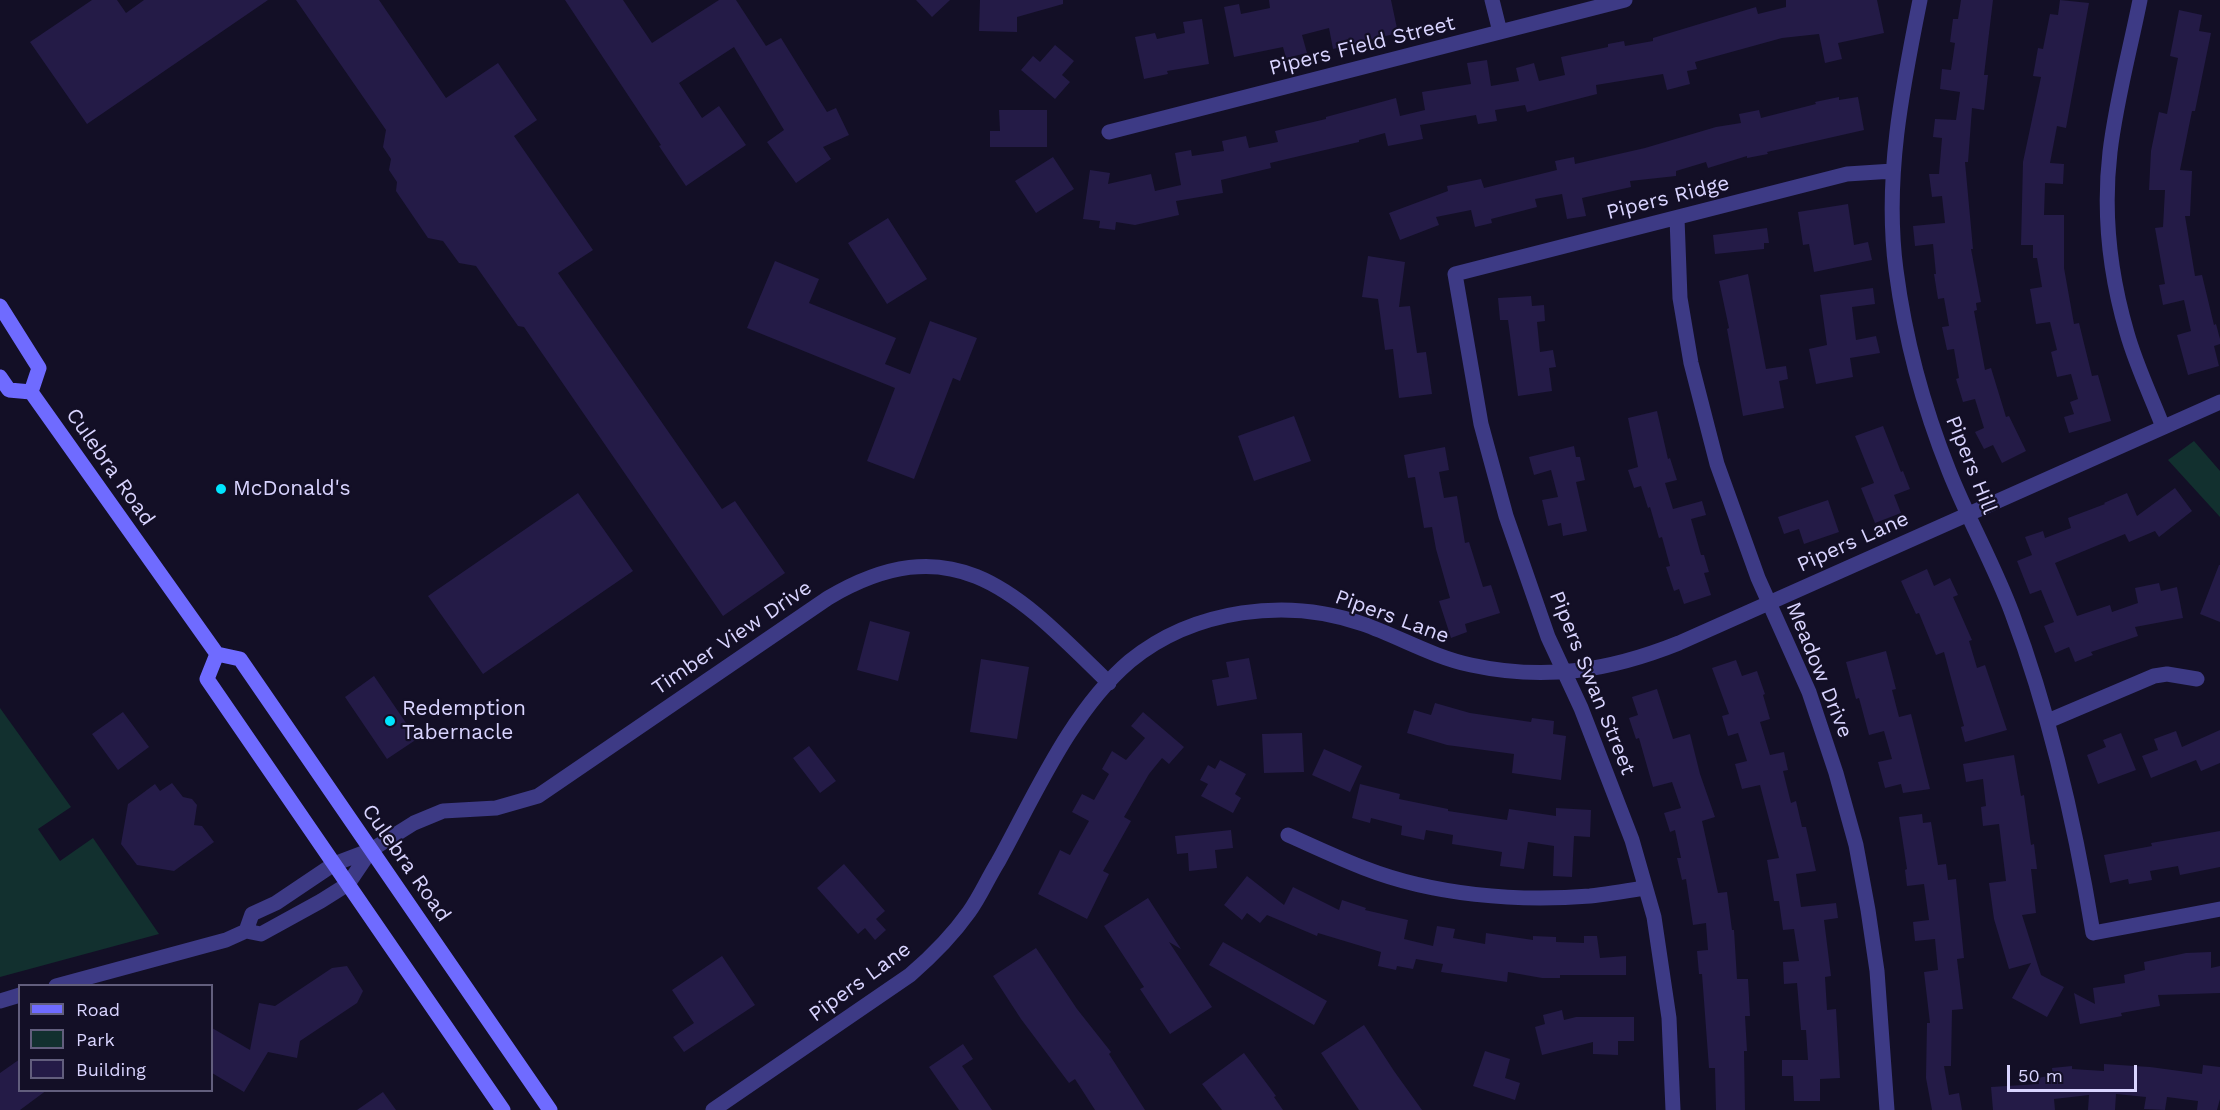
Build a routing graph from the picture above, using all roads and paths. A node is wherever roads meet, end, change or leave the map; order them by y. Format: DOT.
graph roads {
  1 [pos="1492,0"];
  2 [pos="1625,0"];
  3 [pos="1920,0"];
  4 [pos="2140,0"];
  5 [pos="1500,32"];
  6 [pos="1109,132"];
  7 [pos="1893,171"];
  8 [pos="1677,218"];
  9 [pos="1455,274"];
  10 [pos="0,306"];
  11 [pos="0,377"];
  12 [pos="31,392"];
  13 [pos="2220,402"];
  14 [pos="2163,427"];
  15 [pos="1967,513"];
  16 [pos="1770,603"];
  17 [pos="217,654"];
  18 [pos="1565,672"];
  19 [pos="2197,679"];
  20 [pos="1109,683"];
  21 [pos="2048,721"];
  22 [pos="1288,835"];
  23 [pos="371,850"];
  24 [pos="334,864"];
  25 [pos="348,884"];
  26 [pos="1644,888"];
  27 [pos="2220,909"];
  28 [pos="246,931"];
  29 [pos="63,984"];
  30 [pos="18,996"];
  31 [pos="0,1001"];
  32 [pos="503,1110"];
  33 [pos="550,1110"];
  34 [pos="712,1110"];
  35 [pos="1673,1110"];
  36 [pos="1887,1110"];
  1 -- 5 [label="street"];
  2 -- 5 [label="street, Pipers Field Street"];
  3 -- 7 [label="street, Pipers Hill"];
  4 -- 14 [label="street"];
  5 -- 6 [label="street, Pipers Field Street"];
  7 -- 8 [label="street, Pipers Ridge"];
  7 -- 15 [label="street, Pipers Hill"];
  8 -- 9 [label="street, Pipers Ridge"];
  8 -- 16 [label="street, Meadow Drive"];
  9 -- 18 [label="street, Pipers Swan Street"];
  10 -- 12 [label="main road"];
  11 -- 12 [label="main road"];
  12 -- 17 [label="main road, Culebra Road"];
  13 -- 14 [label="street, Pipers Lane"];
  14 -- 15 [label="street, Pipers Lane"];
  15 -- 16 [label="street, Pipers Lane"];
  15 -- 21 [label="street, Pipers Hill"];
  16 -- 18 [label="street, Pipers Lane"];
  16 -- 36 [label="street, Meadow Drive"];
  17 -- 23 [label="main road, Culebra Road"];
  17 -- 24 [label="main road"];
  18 -- 20 [label="street, Pipers Lane"];
  18 -- 26 [label="street, Pipers Swan Street"];
  19 -- 21 [label="street"];
  20 -- 23 [label="street, Timber View Drive"];
  20 -- 34 [label="street, Pipers Lane"];
  21 -- 27 [label="street, Pipers Hill"];
  22 -- 26 [label="street"];
  23 -- 24 [label="street, Timber View Drive"];
  23 -- 25 [label="street, Timber View Drive"];
  23 -- 33 [label="main road, Culebra Road"];
  24 -- 25 [label="main road"];
  24 -- 28 [label="street, Timber View Drive"];
  25 -- 28 [label="street, Timber View Drive"];
  25 -- 32 [label="main road"];
  26 -- 35 [label="street, Pipers Swan Street"];
  28 -- 29 [label="street, Timber View Drive"];
  30 -- 31 [label="street"];
}
